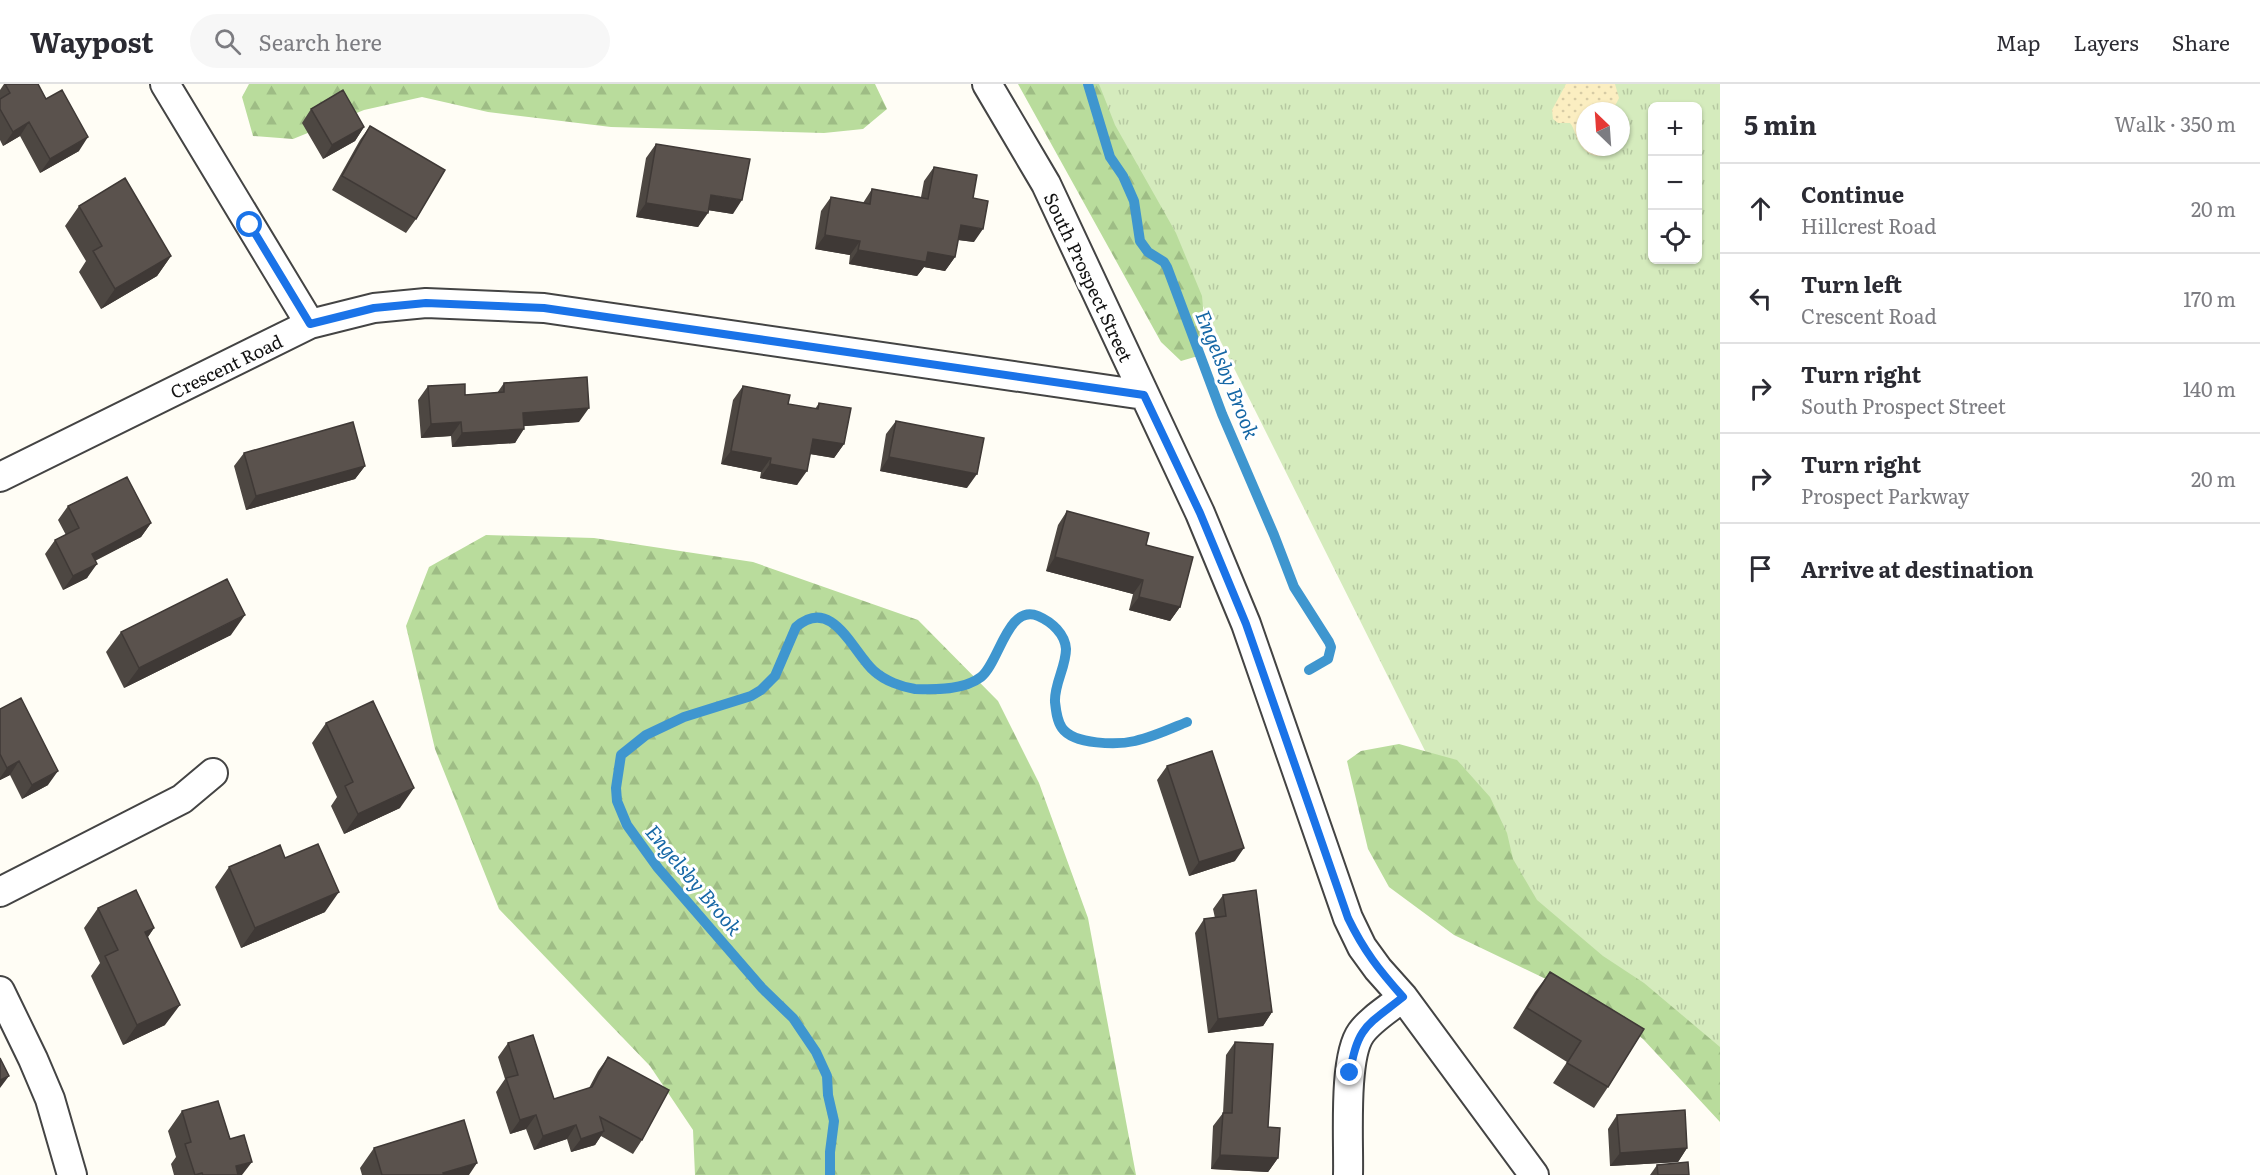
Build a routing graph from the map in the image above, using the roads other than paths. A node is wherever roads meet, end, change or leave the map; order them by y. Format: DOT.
graph roads {
  1 [pos="165,84"];
  2 [pos="987,84"];
  3 [pos="310,324"];
  4 [pos="1144,395"];
  5 [pos="0,477"];
  6 [pos="213,772"];
  7 [pos="0,892"];
  8 [pos="0,991"];
  9 [pos="1403,997"];
  10 [pos="72,1175"];
  11 [pos="1348,1175"];
  12 [pos="1534,1175"];
  1 -- 3 [label="street"];
  2 -- 4 [label="street, South Prospect Street"];
  3 -- 4 [label="street, Crescent Road"];
  3 -- 5 [label="street, Crescent Road"];
  4 -- 9 [label="street, South Prospect Street"];
  6 -- 7 [label="street"];
  8 -- 10 [label="street"];
  9 -- 11 [label="street"];
  9 -- 12 [label="street, South Prospect Street"];
}
